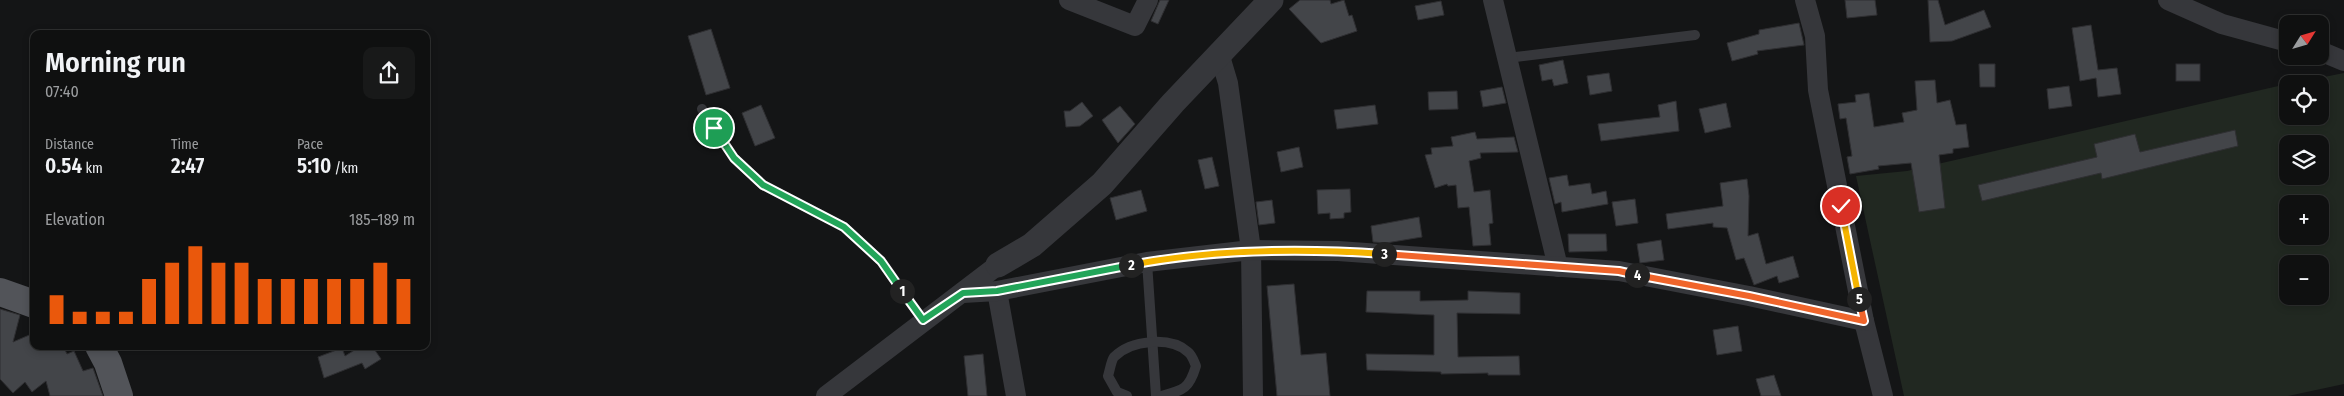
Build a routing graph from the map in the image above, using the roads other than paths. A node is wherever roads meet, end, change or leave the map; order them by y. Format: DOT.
graph roads {
  1 [pos="1069,0"];
  2 [pos="1148,0"];
  3 [pos="1493,0"];
  4 [pos="1805,0"];
  5 [pos="2168,0"];
  6 [pos="1262,2"];
  7 [pos="1695,35"];
  8 [pos="2279,40"];
  9 [pos="1219,53"];
  10 [pos="2329,55"];
  11 [pos="1507,58"];
  12 [pos="2344,61"];
  13 [pos="702,109"];
  14 [pos="1252,250"];
  15 [pos="1147,262"];
  16 [pos="998,265"];
  17 [pos="1558,267"];
  18 [pos="997,291"];
  19 [pos="0,292"];
  20 [pos="963,293"];
  21 [pos="30,303"];
  22 [pos="923,320"];
  23 [pos="1864,321"];
  24 [pos="1151,342"];
  25 [pos="101,350"];
  26 [pos="119,396"];
  27 [pos="826,396"];
  28 [pos="1016,396"];
  29 [pos="1127,396"];
  30 [pos="1156,396"];
  31 [pos="1161,396"];
  32 [pos="1253,396"];
  33 [pos="1883,396"];
  1 -- 2 [label="street"];
  3 -- 11 [label="street"];
  4 -- 23 [label="street"];
  5 -- 8 [label="street"];
  6 -- 9 [label="street"];
  7 -- 11 [label="lane"];
  9 -- 14 [label="street"];
  9 -- 16 [label="street"];
  10 -- 12 [label="street"];
  11 -- 17 [label="street"];
  13 -- 22 [label="lane"];
  14 -- 15 [label="street"];
  14 -- 17 [label="street"];
  14 -- 32 [label="street"];
  15 -- 18 [label="street"];
  15 -- 24 [label="lane"];
  16 -- 20 [label="street"];
  17 -- 23 [label="street"];
  18 -- 20 [label="street"];
  18 -- 28 [label="street"];
  19 -- 21 [label="main road"];
  20 -- 22 [label="street"];
  22 -- 27 [label="street"];
  23 -- 33 [label="street"];
  24 -- 29 [label="lane"];
  24 -- 30 [label="lane"];
  24 -- 31 [label="lane"];
  25 -- 26 [label="main road"];
}
